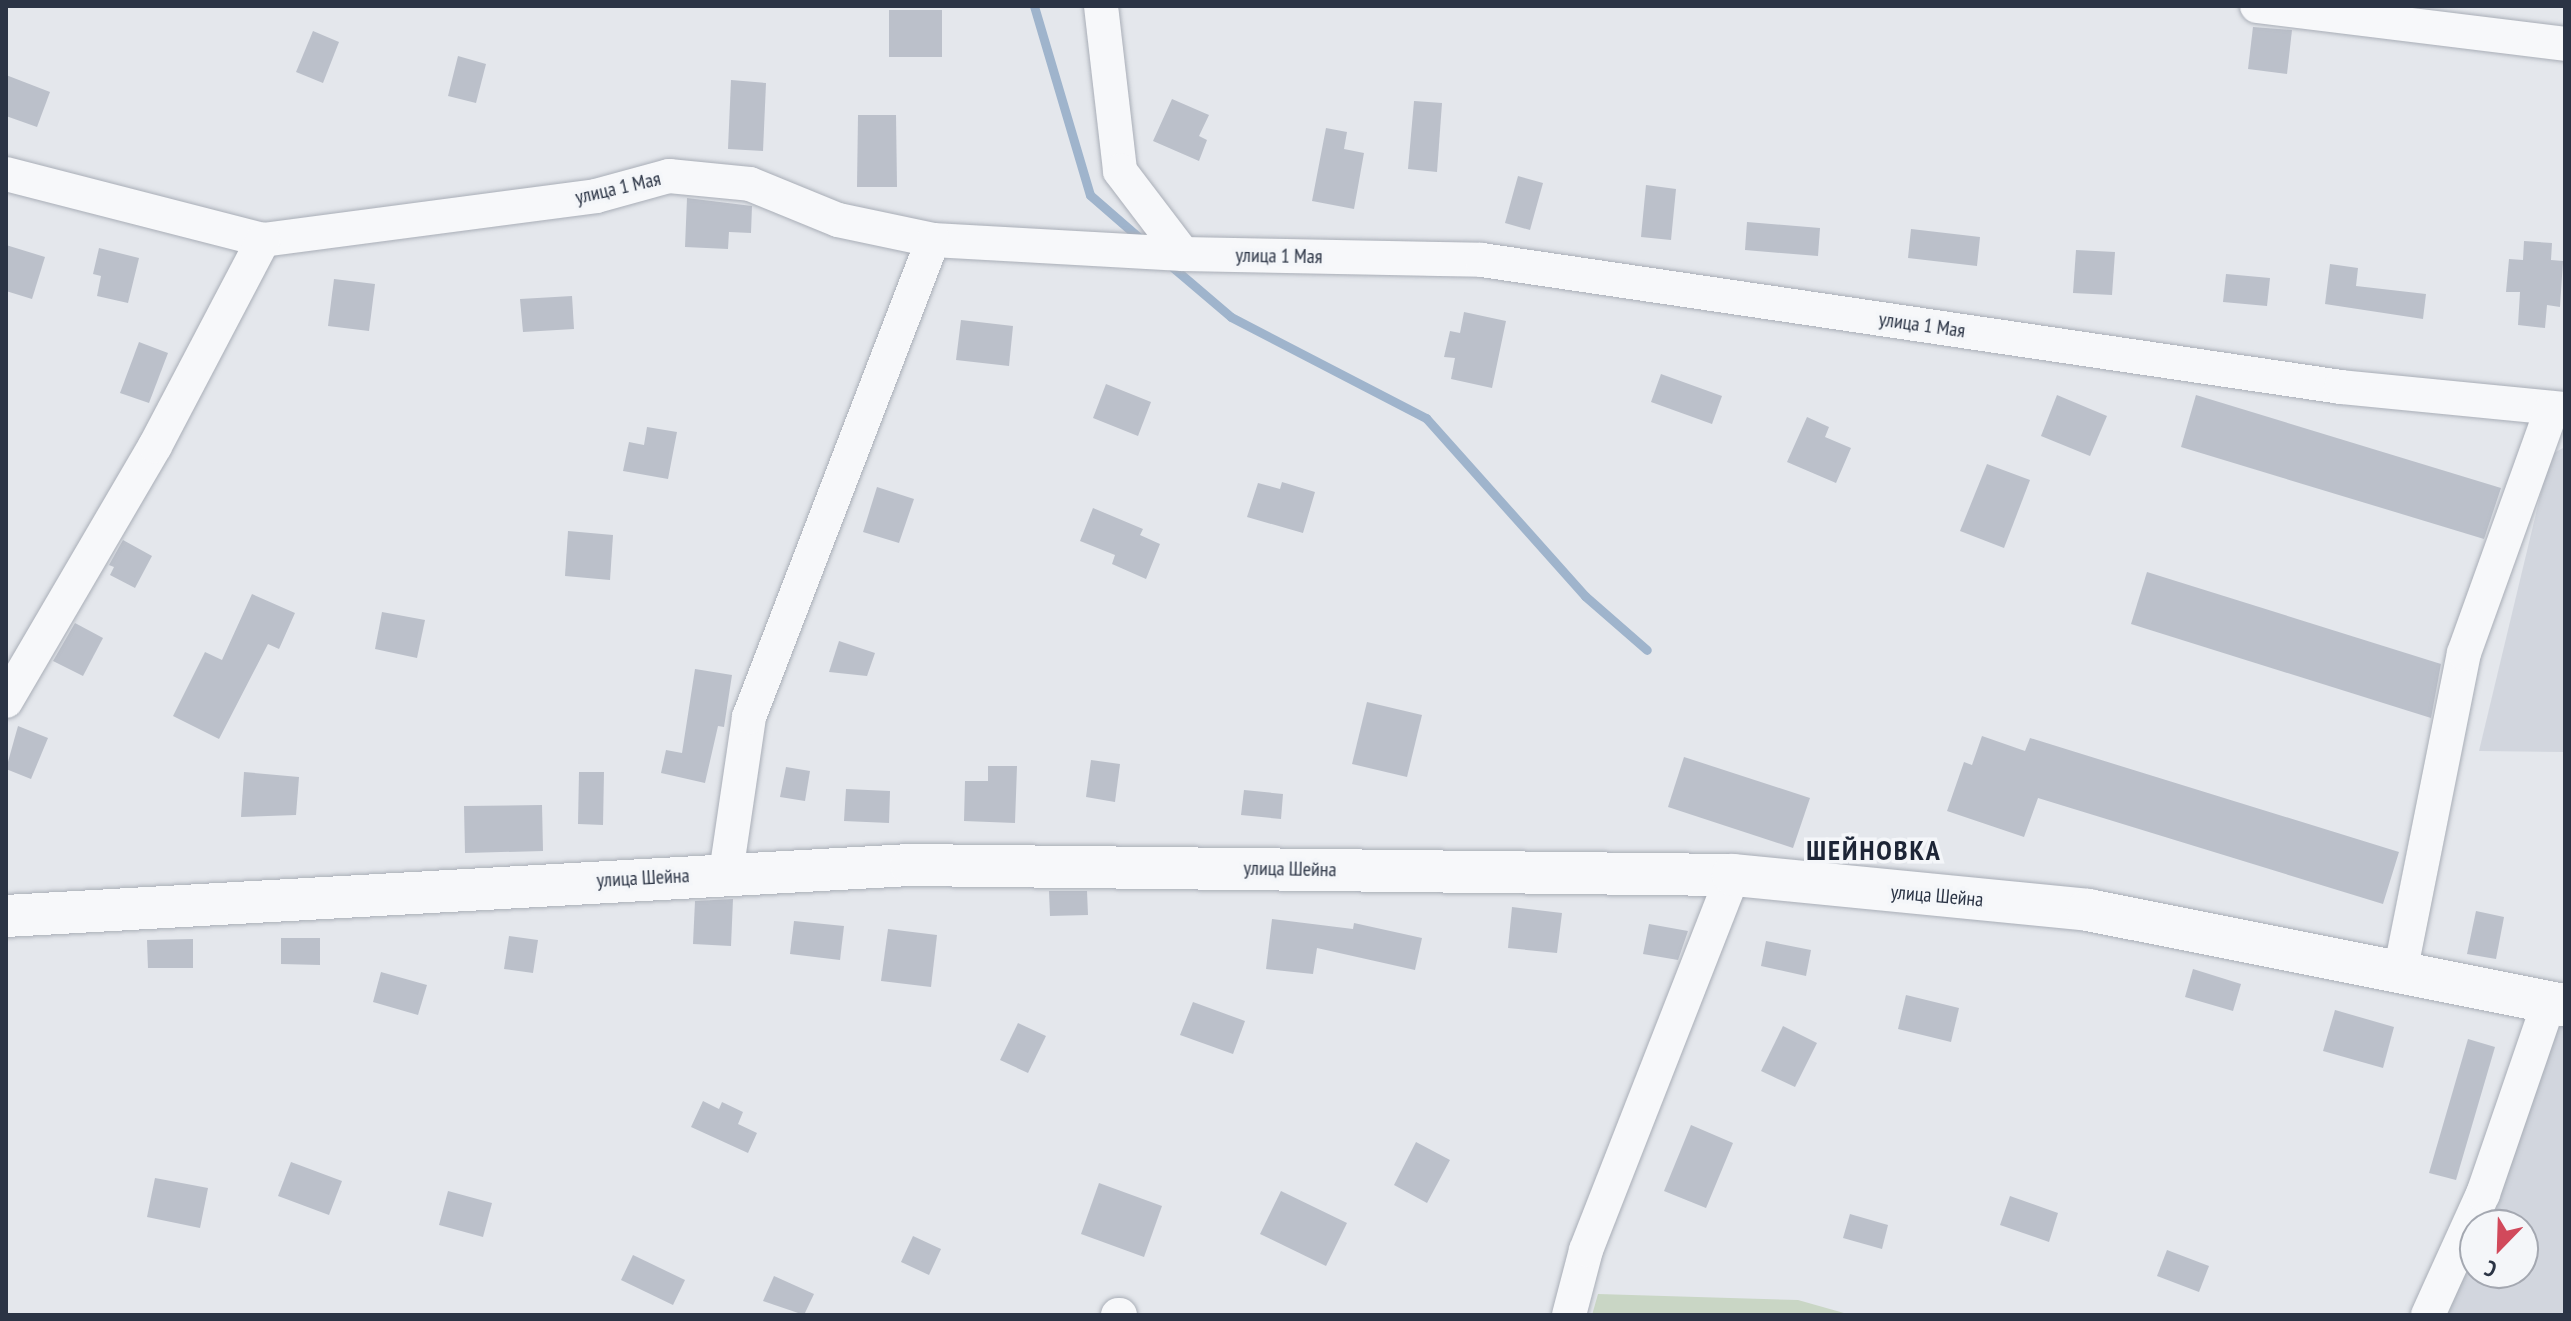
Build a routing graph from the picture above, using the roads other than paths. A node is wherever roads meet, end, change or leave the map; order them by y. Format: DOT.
graph roads {
  1 [pos="1101,6"];
  2 [pos="2257,6"];
  3 [pos="2565,44"];
  4 [pos="6,174"];
  5 [pos="263,240"];
  6 [pos="933,240"];
  7 [pos="1183,254"];
  8 [pos="2558,408"];
  9 [pos="6,701"];
  10 [pos="726,873"];
  11 [pos="1733,875"];
  12 [pos="6,916"];
  13 [pos="2400,973"];
  14 [pos="2557,1004"];
  15 [pos="1569,1315"];
  16 [pos="2428,1315"];
  1 -- 7 [label="street"];
  2 -- 3 [label="street"];
  4 -- 5 [label="street, улица 1 Мая"];
  5 -- 6 [label="street, улица 1 Мая"];
  5 -- 9 [label="street"];
  6 -- 7 [label="street, улица 1 Мая"];
  6 -- 10 [label="street"];
  7 -- 8 [label="street, улица 1 Мая"];
  8 -- 13 [label="street"];
  10 -- 11 [label="street, улица Шейна"];
  10 -- 12 [label="street, улица Шейна"];
  11 -- 13 [label="street, улица Шейна"];
  11 -- 15 [label="street"];
  13 -- 14 [label="street, улица Шейна"];
  14 -- 16 [label="street"];
}
